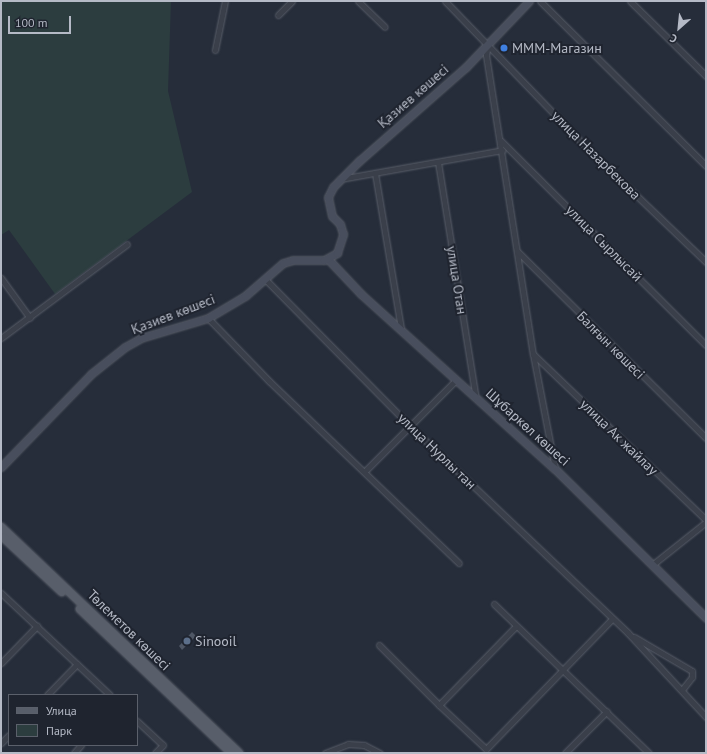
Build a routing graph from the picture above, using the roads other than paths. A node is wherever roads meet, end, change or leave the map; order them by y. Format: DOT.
graph roads {
  1 [pos="225,1"];
  2 [pos="358,1"];
  3 [pos="445,1"];
  4 [pos="529,1"];
  5 [pos="540,1"];
  6 [pos="630,1"];
  7 [pos="289,2"];
  8 [pos="278,15"];
  9 [pos="385,27"];
  10 [pos="488,45"];
  11 [pos="215,50"];
  12 [pos="706,76"];
  13 [pos="501,141"];
  14 [pos="502,150"];
  15 [pos="438,162"];
  16 [pos="706,166"];
  17 [pos="375,173"];
  18 [pos="340,179"];
  19 [pos="127,244"];
  20 [pos="517,251"];
  21 [pos="328,259"];
  22 [pos="706,262"];
  23 [pos="1,278"];
  24 [pos="266,280"];
  25 [pos="30,318"];
  26 [pos="208,318"];
  27 [pos="401,329"];
  28 [pos="1,338"];
  29 [pos="706,345"];
  30 [pos="533,354"];
  31 [pos="456,380"];
  32 [pos="476,398"];
  33 [pos="409,425"];
  34 [pos="706,438"];
  35 [pos="1,467"];
  36 [pos="555,469"];
  37 [pos="364,471"];
  38 [pos="706,521"];
  39 [pos="1,527"];
  40 [pos="1,534"];
  41 [pos="459,563"];
  42 [pos="652,565"];
  43 [pos="1,593"];
  44 [pos="494,604"];
  45 [pos="706,618"];
  46 [pos="612,619"];
  47 [pos="37,626"];
  48 [pos="516,626"];
  49 [pos="628,633"];
  50 [pos="379,645"];
  51 [pos="1,663"];
  52 [pos="77,664"];
  53 [pos="560,670"];
  54 [pos="682,690"];
  55 [pos="48,694"];
  56 [pos="109,694"];
  57 [pos="439,705"];
  58 [pos="607,711"];
  59 [pos="706,717"];
  60 [pos="138,722"];
  61 [pos="488,751"];
  62 [pos="155,753"];
  63 [pos="231,753"];
  64 [pos="239,753"];
  65 [pos="325,753"];
  66 [pos="380,753"];
  67 [pos="565,753"];
  68 [pos="649,753"];
  1 -- 11 [label="street"];
  2 -- 9 [label="street"];
  3 -- 10 [label="street, улица Назарбекова"];
  4 -- 10 [label="street, Қазиев көшесі"];
  5 -- 16 [label="street"];
  6 -- 12 [label="street"];
  7 -- 8 [label="street"];
  10 -- 13 [label="street"];
  10 -- 18 [label="street, Қазиев көшесі"];
  10 -- 22 [label="street, улица Назарбекова"];
  13 -- 14 [label="street"];
  13 -- 29 [label="street, улица Сырлысай"];
  14 -- 15 [label="street"];
  14 -- 20 [label="street"];
  15 -- 17 [label="street"];
  15 -- 32 [label="street, улица Отан"];
  17 -- 18 [label="street"];
  17 -- 27 [label="street"];
  18 -- 21 [label="street, Қазиев көшесі"];
  19 -- 25 [label="street"];
  20 -- 30 [label="street"];
  20 -- 34 [label="street, Балғын көшесі"];
  21 -- 24 [label="street, Қазиев көшесі"];
  21 -- 27 [label="street, Шұбаркөл көшесі"];
  23 -- 25 [label="street"];
  24 -- 26 [label="street, Қазиев көшесі"];
  24 -- 33 [label="street, улица Нурлы тан"];
  25 -- 28 [label="street"];
  26 -- 35 [label="street, Қазиев көшесі"];
  26 -- 37 [label="street"];
  27 -- 31 [label="street, Шұбаркөл көшесі"];
  30 -- 36 [label="street"];
  30 -- 38 [label="street, улица Ак жайлау"];
  31 -- 32 [label="street, Шұбаркөл көшесі"];
  31 -- 33 [label="street"];
  32 -- 36 [label="street, Шұбаркөл көшесі"];
  33 -- 37 [label="street"];
  33 -- 46 [label="street, улица Нурлы тан"];
  36 -- 42 [label="street, Шұбаркөл көшесі"];
  37 -- 41 [label="street"];
  38 -- 42 [label="street"];
  39 -- 64 [label="main road, Төлеметов көшесі"];
  40 -- 63 [label="main road, Төлеметов көшесі"];
  42 -- 45 [label="street, Шұбаркөл көшесі"];
  43 -- 47 [label="street"];
  44 -- 48 [label="street"];
  46 -- 49 [label="street, улица Нурлы тан"];
  46 -- 53 [label="street"];
  47 -- 51 [label="street"];
  47 -- 52 [label="street"];
  48 -- 53 [label="street"];
  48 -- 57 [label="street"];
  49 -- 54 [label="street"];
  49 -- 54 [label="street"];
  50 -- 57 [label="street"];
  52 -- 55 [label="street"];
  52 -- 56 [label="street"];
  53 -- 58 [label="street"];
  53 -- 61 [label="street"];
  54 -- 59 [label="street"];
  57 -- 61 [label="street"];
  58 -- 67 [label="street"];
  58 -- 68 [label="street"];
  60 -- 62 [label="street"];
  65 -- 66 [label="street"];
}
